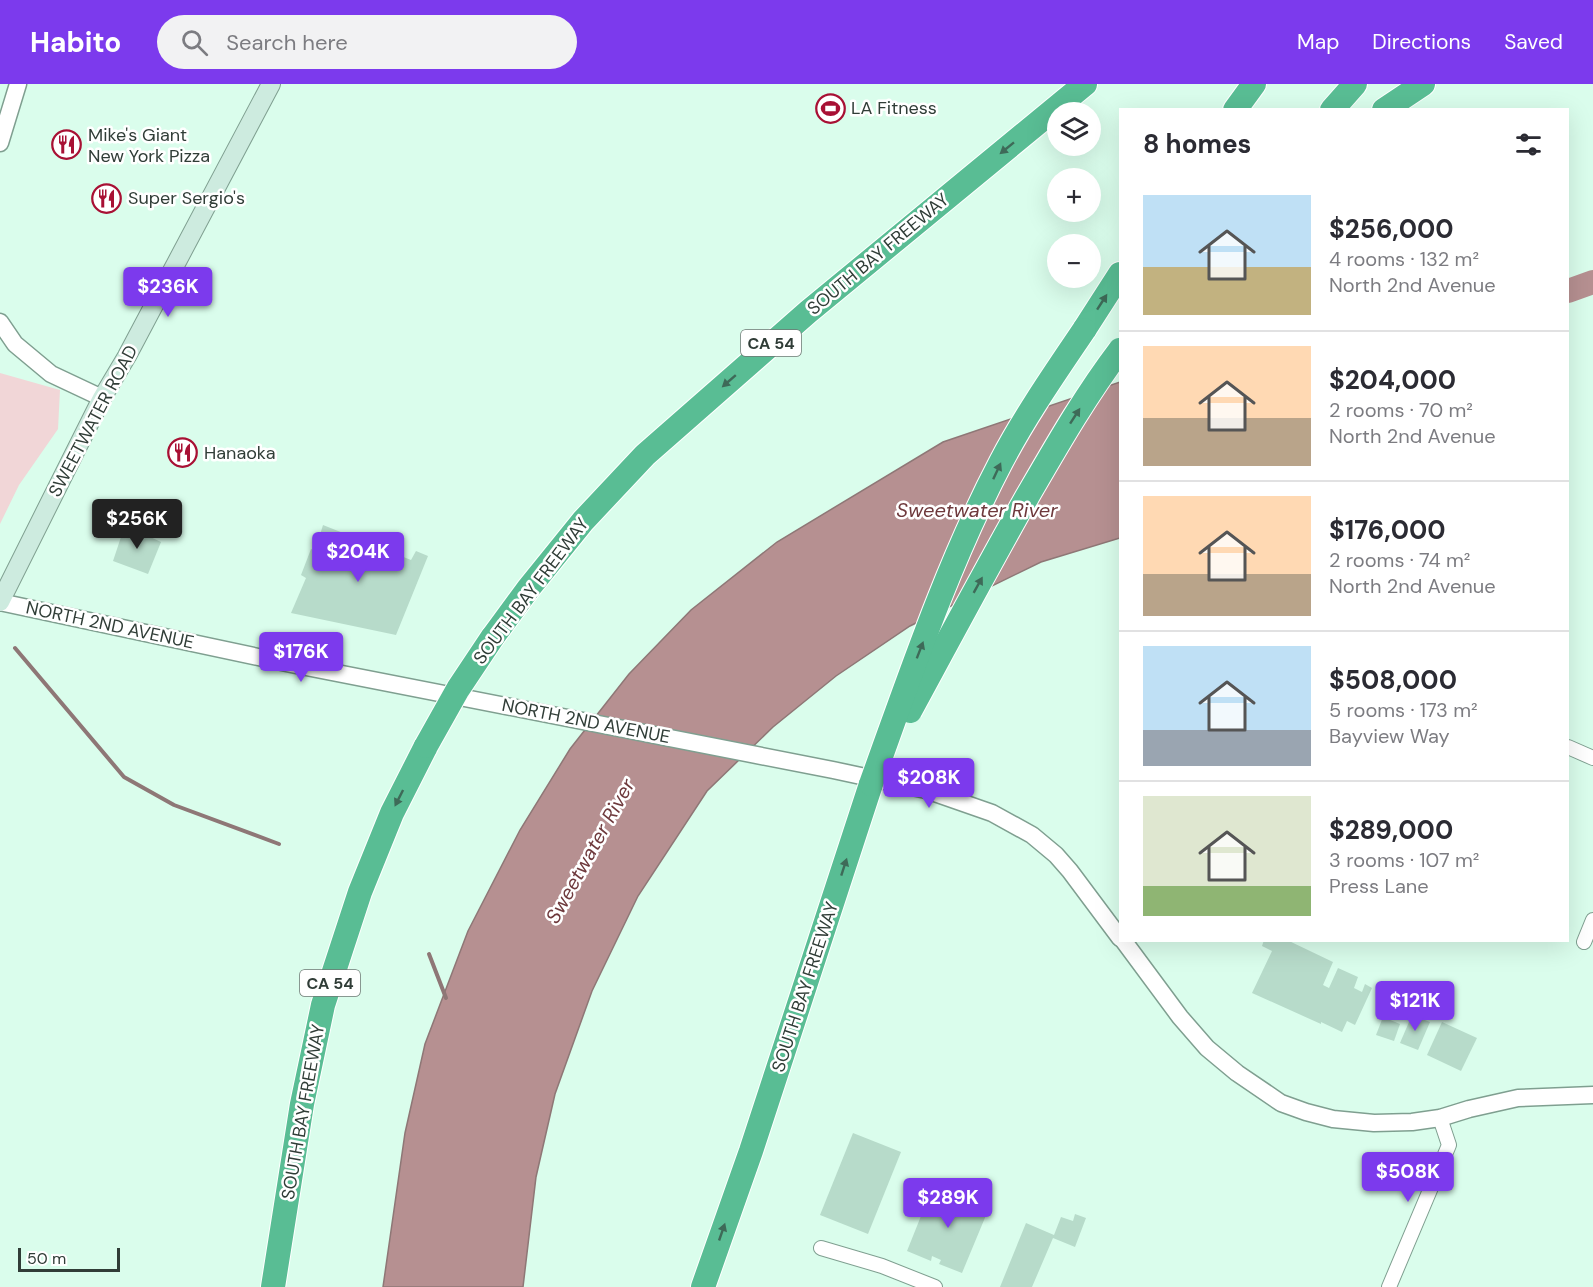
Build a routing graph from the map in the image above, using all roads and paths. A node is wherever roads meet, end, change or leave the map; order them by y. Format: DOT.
graph roads {
  1 [pos="18,84"];
  2 [pos="271,84"];
  3 [pos="1074,84"];
  4 [pos="1085,84"];
  5 [pos="1254,84"];
  6 [pos="1355,84"];
  7 [pos="1423,84"];
  8 [pos="1236,108"];
  9 [pos="1334,108"];
  10 [pos="1387,108"];
  11 [pos="1037,123"];
  12 [pos="0,144"];
  13 [pos="1119,276"];
  14 [pos="0,322"];
  15 [pos="1119,351"];
  16 [pos="102,398"];
  17 [pos="0,602"];
  18 [pos="1569,747"];
  19 [pos="1593,758"];
  20 [pos="871,784"];
  21 [pos="1593,920"];
  22 [pos="1119,935"];
  23 [pos="1124,942"];
  24 [pos="1584,942"];
  25 [pos="1593,1095"];
  26 [pos="1440,1118"];
  27 [pos="281,1235"];
  28 [pos="820,1248"];
  29 [pos="258,1287"];
  30 [pos="273,1287"];
  31 [pos="703,1287"];
  32 [pos="935,1287"];
  33 [pos="1389,1287"];
  1 -- 12 [label="street"];
  2 -- 16 [label="main road, SWEETWATER ROAD"];
  3 -- 11 [label="highway"];
  4 -- 11 [label="highway, SOUTH BAY FREEWAY / CA 54"];
  5 -- 8 [label="highway"];
  6 -- 9 [label="highway"];
  7 -- 10 [label="highway"];
  11 -- 27 [label="highway, SOUTH BAY FREEWAY / CA 54, one-way, bridge"];
  20 -- 13 [label="highway, SOUTH BAY FREEWAY, one-way, bridge"];
  14 -- 16 [label="street"];
  20 -- 15 [label="highway, one-way, bridge"];
  16 -- 17 [label="main road, SWEETWATER ROAD"];
  17 -- 22 [label="street, NORTH 2ND AVENUE"];
  18 -- 19 [label="street"];
  31 -- 20 [label="highway, SOUTH BAY FREEWAY, one-way"];
  21 -- 24 [label="street"];
  23 -- 26 [label="street, NORTH 2ND AVENUE"];
  25 -- 26 [label="street, NORTH 2ND AVENUE"];
  26 -- 33 [label="street"];
  27 -- 29 [label="highway"];
  27 -- 30 [label="highway, SOUTH BAY FREEWAY / CA 54"];
  28 -- 32 [label="street"];
}
